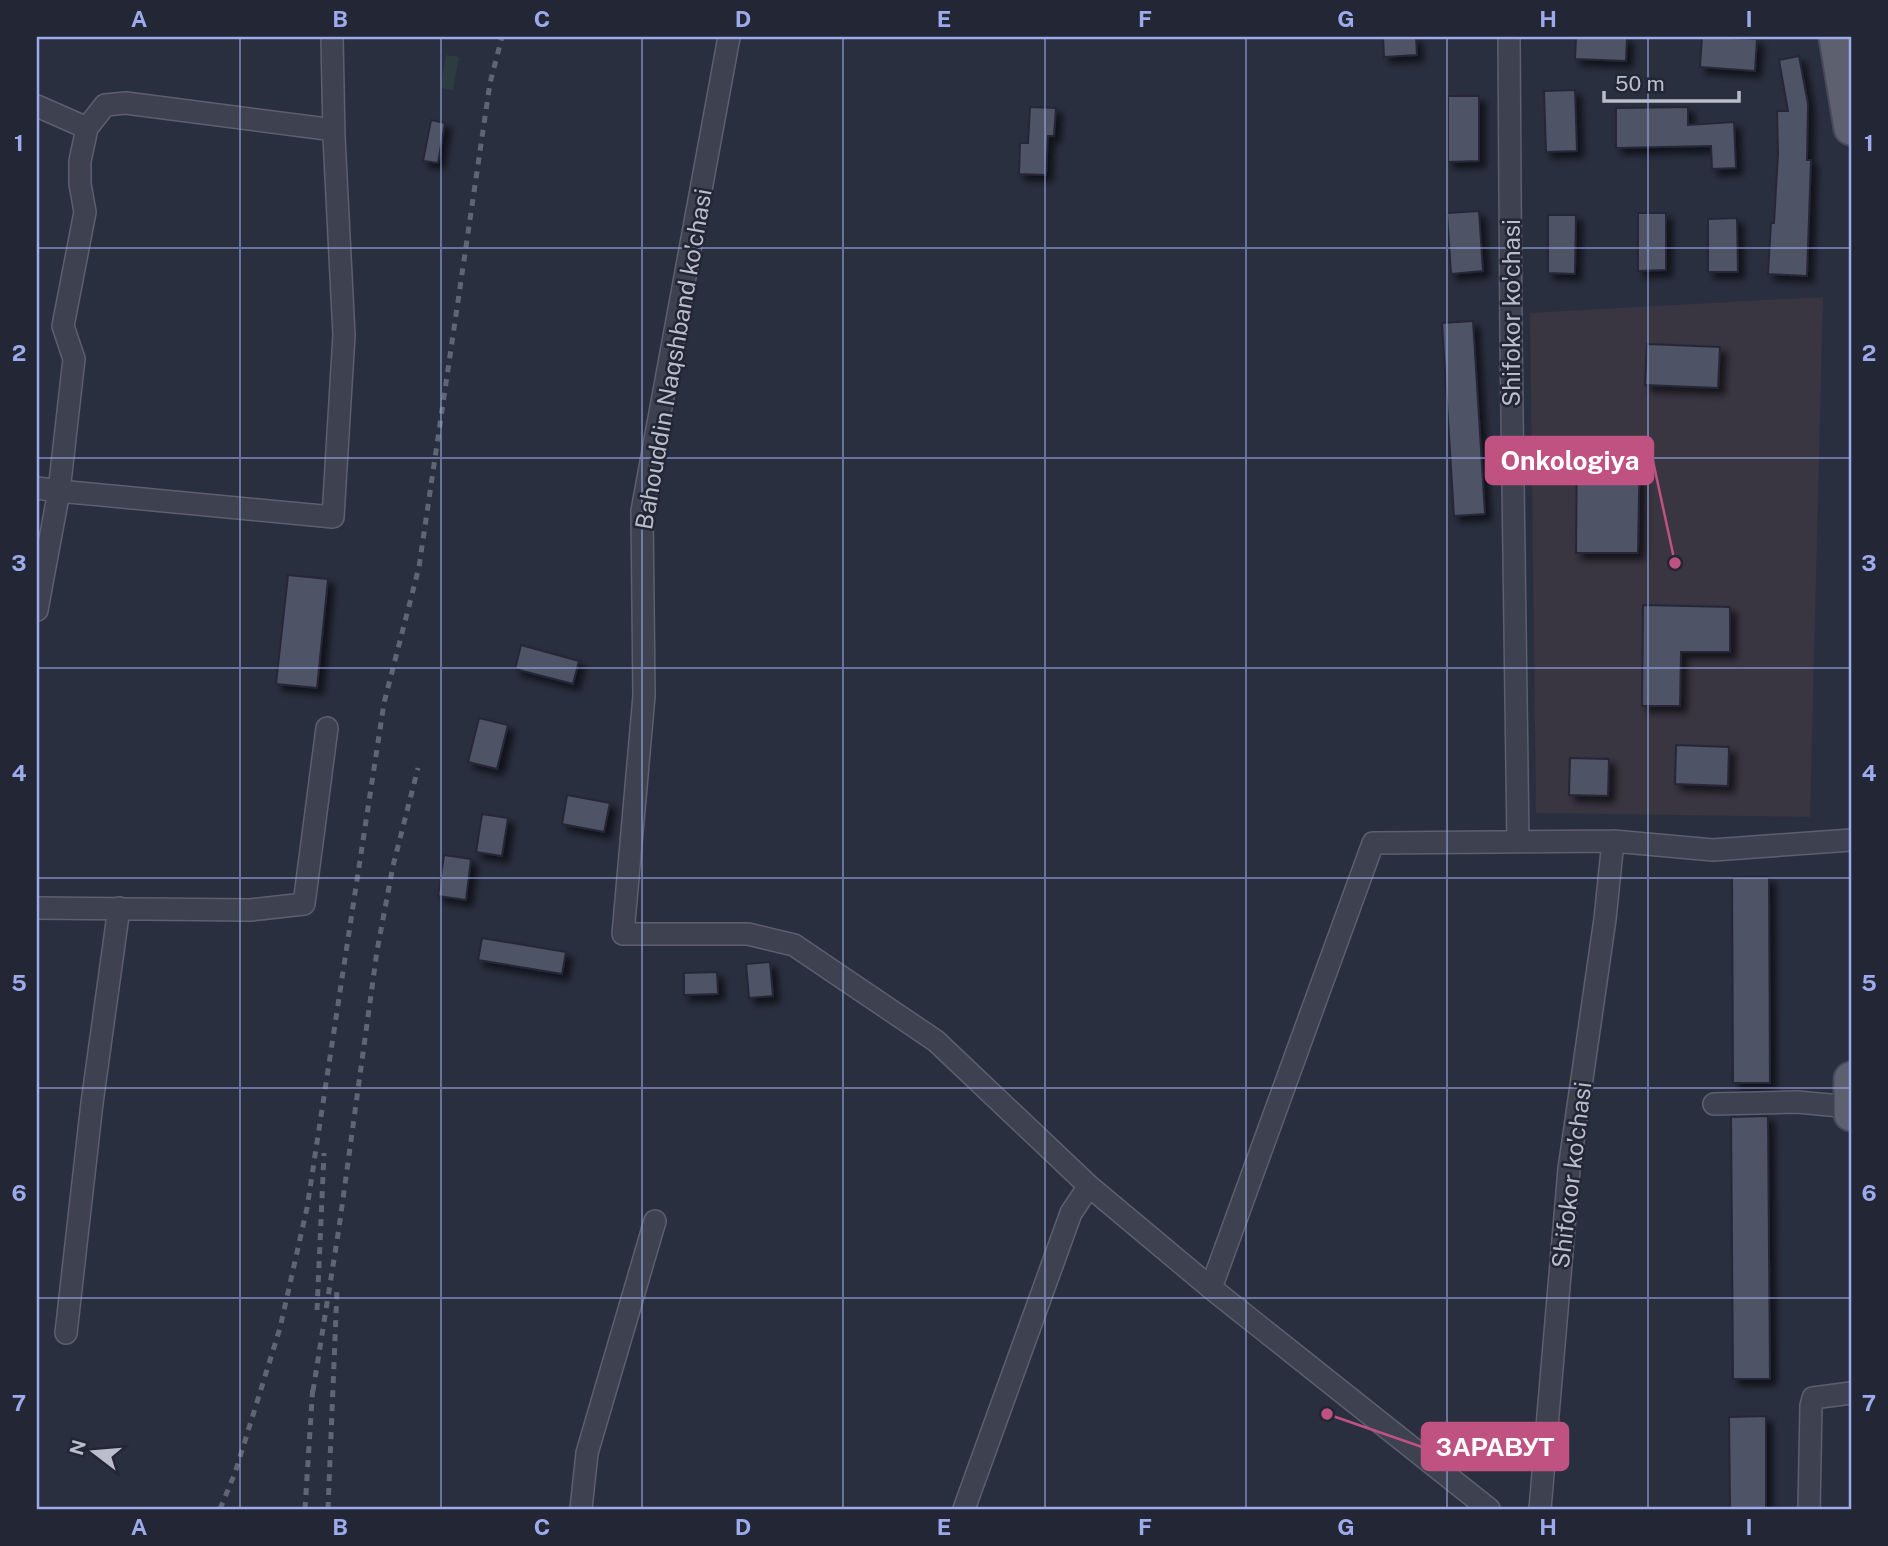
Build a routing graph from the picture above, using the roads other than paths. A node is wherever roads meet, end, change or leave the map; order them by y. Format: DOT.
graph roads {
  1 [pos="332,37"];
  2 [pos="729,37"];
  3 [pos="1509,37"];
  4 [pos="1836,37"];
  5 [pos="37,106"];
  6 [pos="87,128"];
  7 [pos="1851,128"];
  8 [pos="334,130"];
  9 [pos="37,488"];
  10 [pos="59,491"];
  11 [pos="37,610"];
  12 [pos="327,728"];
  13 [pos="1851,840"];
  14 [pos="1613,841"];
  15 [pos="1518,842"];
  16 [pos="119,908"];
  17 [pos="38,913"];
  18 [pos="1851,1079"];
  19 [pos="1714,1104"];
  20 [pos="1851,1107"];
  21 [pos="1851,1114"];
  22 [pos="1089,1186"];
  23 [pos="655,1221"];
  24 [pos="1211,1288"];
  25 [pos="66,1333"];
  26 [pos="1851,1393"];
  27 [pos="581,1509"];
  28 [pos="964,1509"];
  29 [pos="1489,1509"];
  30 [pos="1540,1509"];
  31 [pos="1809,1509"];
  1 -- 8 [label="street"];
  2 -- 22 [label="street, Bahouddin Naqshband ko'chasi"];
  3 -- 15 [label="street, Shifokor ko'chasi"];
  4 -- 7 [label="main road"];
  5 -- 6 [label="street"];
  6 -- 8 [label="street"];
  6 -- 10 [label="street"];
  8 -- 10 [label="street"];
  9 -- 10 [label="street"];
  10 -- 11 [label="street"];
  12 -- 16 [label="street"];
  13 -- 14 [label="street"];
  14 -- 15 [label="street"];
  14 -- 30 [label="street, Shifokor ko'chasi"];
  15 -- 24 [label="street"];
  16 -- 17 [label="street"];
  16 -- 25 [label="street"];
  18 -- 20 [label="main road"];
  19 -- 20 [label="street"];
  20 -- 21 [label="main road"];
  22 -- 24 [label="street"];
  22 -- 28 [label="street"];
  23 -- 27 [label="street"];
  24 -- 29 [label="street"];
  26 -- 31 [label="street"];
}
